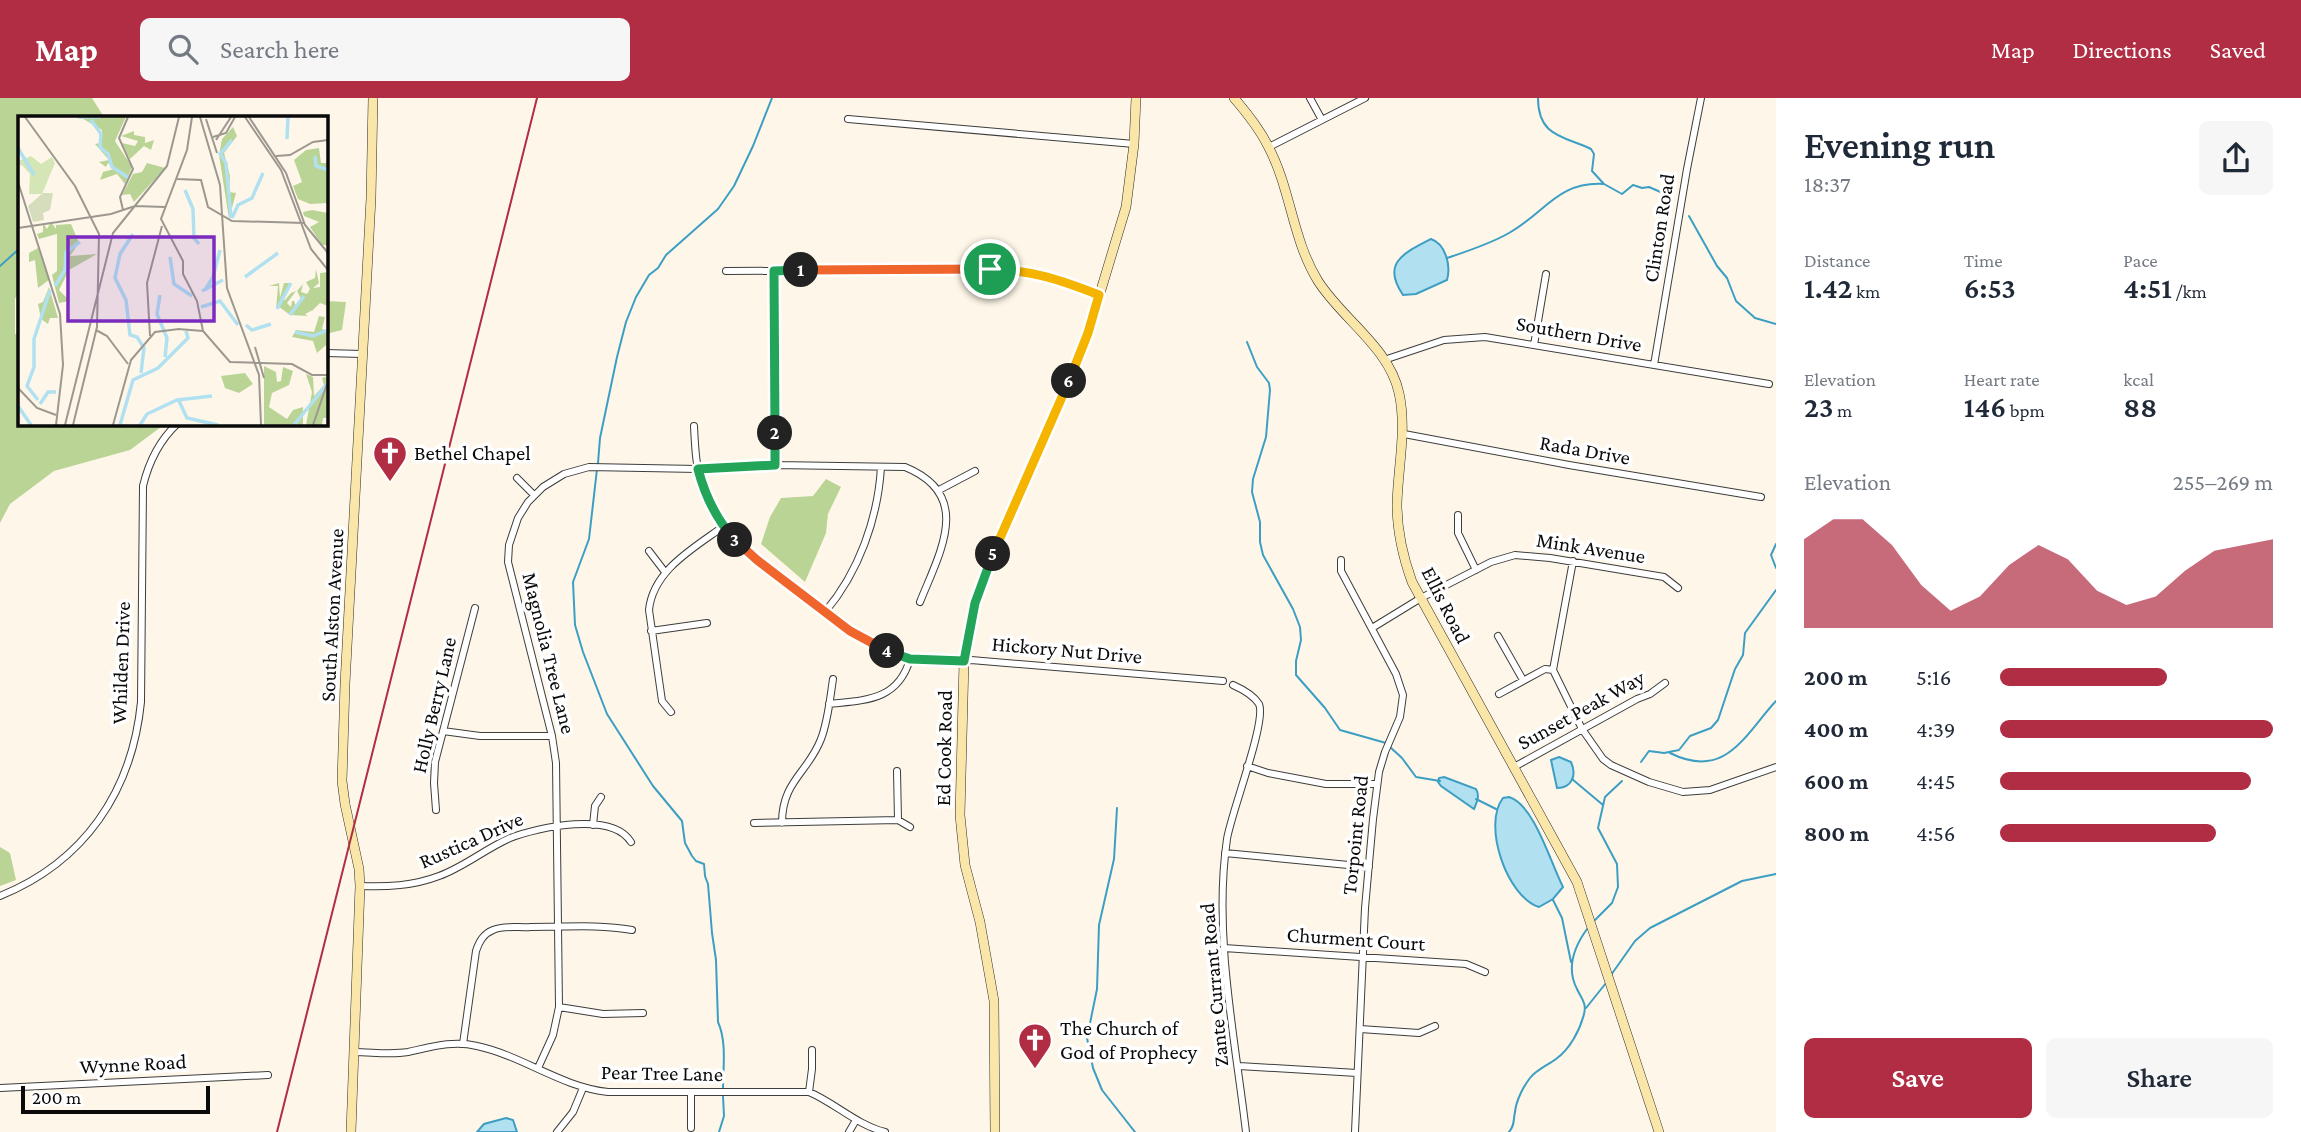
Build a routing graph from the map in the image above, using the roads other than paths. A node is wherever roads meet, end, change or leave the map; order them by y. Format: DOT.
graph roads {
  1 [pos="373,98"];
  2 [pos="1136,98"];
  3 [pos="1234,98"];
  4 [pos="1310,98"];
  5 [pos="1365,98"];
  6 [pos="1701,98"];
  7 [pos="848,119"];
  8 [pos="1322,120"];
  9 [pos="1134,144"];
  10 [pos="1269,147"];
  11 [pos="726,271"];
  12 [pos="774,271"];
  13 [pos="1546,274"];
  14 [pos="1099,295"];
  15 [pos="1534,345"];
  16 [pos="327,353"];
  17 [pos="362,354"];
  18 [pos="1384,360"];
  19 [pos="1654,365"];
  20 [pos="1769,384"];
  21 [pos="176,425"];
  22 [pos="694,426"];
  23 [pos="1404,434"];
  24 [pos="775,465"];
  25 [pos="881,467"];
  26 [pos="698,469"];
  27 [pos="975,471"];
  28 [pos="517,478"];
  29 [pos="939,490"];
  30 [pos="534,495"];
  31 [pos="1761,497"];
  32 [pos="1458,515"];
  33 [pos="724,526"];
  34 [pos="649,551"];
  35 [pos="1341,560"];
  36 [pos="1573,561"];
  37 [pos="1476,570"];
  38 [pos="665,572"];
  39 [pos="1678,588"];
  40 [pos="1421,598"];
  41 [pos="920,602"];
  42 [pos="475,608"];
  43 [pos="825,612"];
  44 [pos="707,623"];
  45 [pos="1372,628"];
  46 [pos="651,631"];
  47 [pos="1498,636"];
  48 [pos="910,659"];
  49 [pos="964,661"];
  50 [pos="1553,670"];
  51 [pos="833,680"];
  52 [pos="1223,681"];
  53 [pos="1523,681"];
  54 [pos="1665,683"];
  55 [pos="1233,685"];
  56 [pos="1499,694"];
  57 [pos="829,704"];
  58 [pos="671,712"];
  59 [pos="1582,729"];
  60 [pos="443,731"];
  61 [pos="552,736"];
  62 [pos="1247,766"];
  63 [pos="1514,767"];
  64 [pos="1776,767"];
  65 [pos="897,771"];
  66 [pos="1377,784"];
  67 [pos="601,797"];
  68 [pos="436,810"];
  69 [pos="898,820"];
  70 [pos="754,823"];
  71 [pos="782,823"];
  72 [pos="593,825"];
  73 [pos="557,826"];
  74 [pos="910,827"];
  75 [pos="631,842"];
  76 [pos="1225,853"];
  77 [pos="1369,867"];
  78 [pos="360,886"];
  79 [pos="0,896"];
  80 [pos="558,927"];
  81 [pos="632,930"];
  82 [pos="1224,948"];
  83 [pos="1364,957"];
  84 [pos="1485,972"];
  85 [pos="559,1007"];
  86 [pos="643,1013"];
  87 [pos="1435,1026"];
  88 [pos="1360,1029"];
  89 [pos="463,1044"];
  90 [pos="812,1050"];
  91 [pos="354,1052"];
  92 [pos="1239,1066"];
  93 [pos="538,1068"];
  94 [pos="1357,1073"];
  95 [pos="268,1075"];
  96 [pos="0,1088"];
  97 [pos="583,1088"];
  98 [pos="691,1092"];
  99 [pos="808,1092"];
  100 [pos="856,1120"];
  101 [pos="691,1128"];
  102 [pos="351,1132"];
  103 [pos="558,1132"];
  104 [pos="849,1132"];
  105 [pos="885,1132"];
  106 [pos="995,1132"];
  107 [pos="1246,1132"];
  108 [pos="1355,1132"];
  109 [pos="1659,1132"];
  1 -- 17 [label="street, South Alston Avenue"];
  2 -- 9 [label="street, Ed Cook Road"];
  3 -- 10 [label="street, Ellis Road"];
  4 -- 8 [label="street"];
  5 -- 8 [label="street"];
  6 -- 19 [label="street, Clinton Road"];
  7 -- 9 [label="street"];
  8 -- 10 [label="street"];
  9 -- 14 [label="street, Ed Cook Road"];
  10 -- 18 [label="street, Ellis Road"];
  11 -- 12 [label="street"];
  12 -- 14 [label="street"];
  12 -- 24 [label="street"];
  13 -- 15 [label="street"];
  14 -- 49 [label="street, Ed Cook Road"];
  15 -- 18 [label="street, Southern Drive"];
  15 -- 19 [label="street, Southern Drive"];
  16 -- 17 [label="street"];
  17 -- 78 [label="street, South Alston Avenue"];
  18 -- 23 [label="street, Ellis Road"];
  19 -- 20 [label="street, Southern Drive"];
  21 -- 79 [label="street, Whilden Drive"];
  22 -- 26 [label="street, Hickory Nut Drive"];
  23 -- 31 [label="street, Rada Drive"];
  23 -- 40 [label="street, Ellis Road"];
  24 -- 25 [label="street, Magnolia Tree Lane"];
  24 -- 26 [label="street, Magnolia Tree Lane"];
  25 -- 29 [label="street, Magnolia Tree Lane"];
  25 -- 43 [label="street"];
  26 -- 30 [label="street, Magnolia Tree Lane"];
  26 -- 33 [label="street, Hickory Nut Drive"];
  27 -- 29 [label="street"];
  28 -- 30 [label="street"];
  29 -- 41 [label="street"];
  30 -- 61 [label="street, Magnolia Tree Lane"];
  32 -- 37 [label="street"];
  33 -- 38 [label="street"];
  33 -- 43 [label="street, Hickory Nut Drive"];
  34 -- 38 [label="street"];
  35 -- 45 [label="street, Torpoint Road"];
  36 -- 37 [label="street, Mink Avenue"];
  36 -- 39 [label="street, Mink Avenue"];
  36 -- 50 [label="street"];
  37 -- 40 [label="street, Mink Avenue"];
  38 -- 46 [label="street"];
  40 -- 45 [label="street, Mink Avenue"];
  40 -- 63 [label="street, Ellis Road"];
  42 -- 60 [label="street, Holly Berry Lane"];
  43 -- 48 [label="street, Hickory Nut Drive"];
  44 -- 46 [label="street"];
  45 -- 66 [label="street, Torpoint Road"];
  46 -- 58 [label="street"];
  47 -- 53 [label="street"];
  48 -- 49 [label="street, Hickory Nut Drive"];
  48 -- 57 [label="street"];
  49 -- 52 [label="street, Hickory Nut Drive"];
  49 -- 106 [label="street, Ed Cook Road"];
  50 -- 53 [label="street"];
  50 -- 59 [label="street"];
  51 -- 57 [label="street"];
  53 -- 56 [label="street"];
  54 -- 59 [label="street, Sunset Peak Way"];
  55 -- 62 [label="street, Zante Currant Road"];
  57 -- 71 [label="street"];
  59 -- 63 [label="street, Sunset Peak Way"];
  59 -- 64 [label="street"];
  60 -- 61 [label="street"];
  60 -- 68 [label="street, Holly Berry Lane"];
  61 -- 73 [label="street, Magnolia Tree Lane"];
  62 -- 66 [label="street"];
  62 -- 76 [label="street, Zante Currant Road"];
  63 -- 109 [label="street, Ellis Road"];
  65 -- 69 [label="street"];
  66 -- 77 [label="street, Torpoint Road"];
  67 -- 72 [label="street"];
  69 -- 71 [label="street"];
  69 -- 74 [label="street"];
  70 -- 71 [label="street"];
  72 -- 73 [label="street, Rustica Drive"];
  72 -- 75 [label="street, Rustica Drive"];
  73 -- 78 [label="street, Rustica Drive"];
  73 -- 80 [label="street, Magnolia Tree Lane"];
  76 -- 77 [label="street"];
  76 -- 82 [label="street, Zante Currant Road"];
  77 -- 83 [label="street, Torpoint Road"];
  78 -- 91 [label="street, South Alston Avenue"];
  80 -- 81 [label="street"];
  80 -- 85 [label="street, Magnolia Tree Lane"];
  80 -- 89 [label="street"];
  82 -- 83 [label="street, Churment Court"];
  82 -- 92 [label="street, Zante Currant Road"];
  83 -- 84 [label="street, Churment Court"];
  83 -- 88 [label="street, Torpoint Road"];
  85 -- 86 [label="street"];
  85 -- 93 [label="street, Magnolia Tree Lane"];
  87 -- 88 [label="street"];
  88 -- 94 [label="street, Torpoint Road"];
  89 -- 91 [label="street, Pear Tree Lane"];
  89 -- 93 [label="street, Pear Tree Lane"];
  90 -- 99 [label="street"];
  91 -- 102 [label="street, South Alston Avenue"];
  92 -- 94 [label="street"];
  92 -- 107 [label="street, Zante Currant Road"];
  93 -- 97 [label="street, Pear Tree Lane"];
  94 -- 108 [label="street, Torpoint Road"];
  95 -- 96 [label="street, Wynne Road"];
  97 -- 98 [label="street, Pear Tree Lane"];
  97 -- 103 [label="street"];
  98 -- 99 [label="street, Pear Tree Lane"];
  98 -- 101 [label="street"];
  99 -- 100 [label="street, Pear Tree Lane"];
  100 -- 104 [label="street"];
  100 -- 105 [label="street, Pear Tree Lane"];
}
